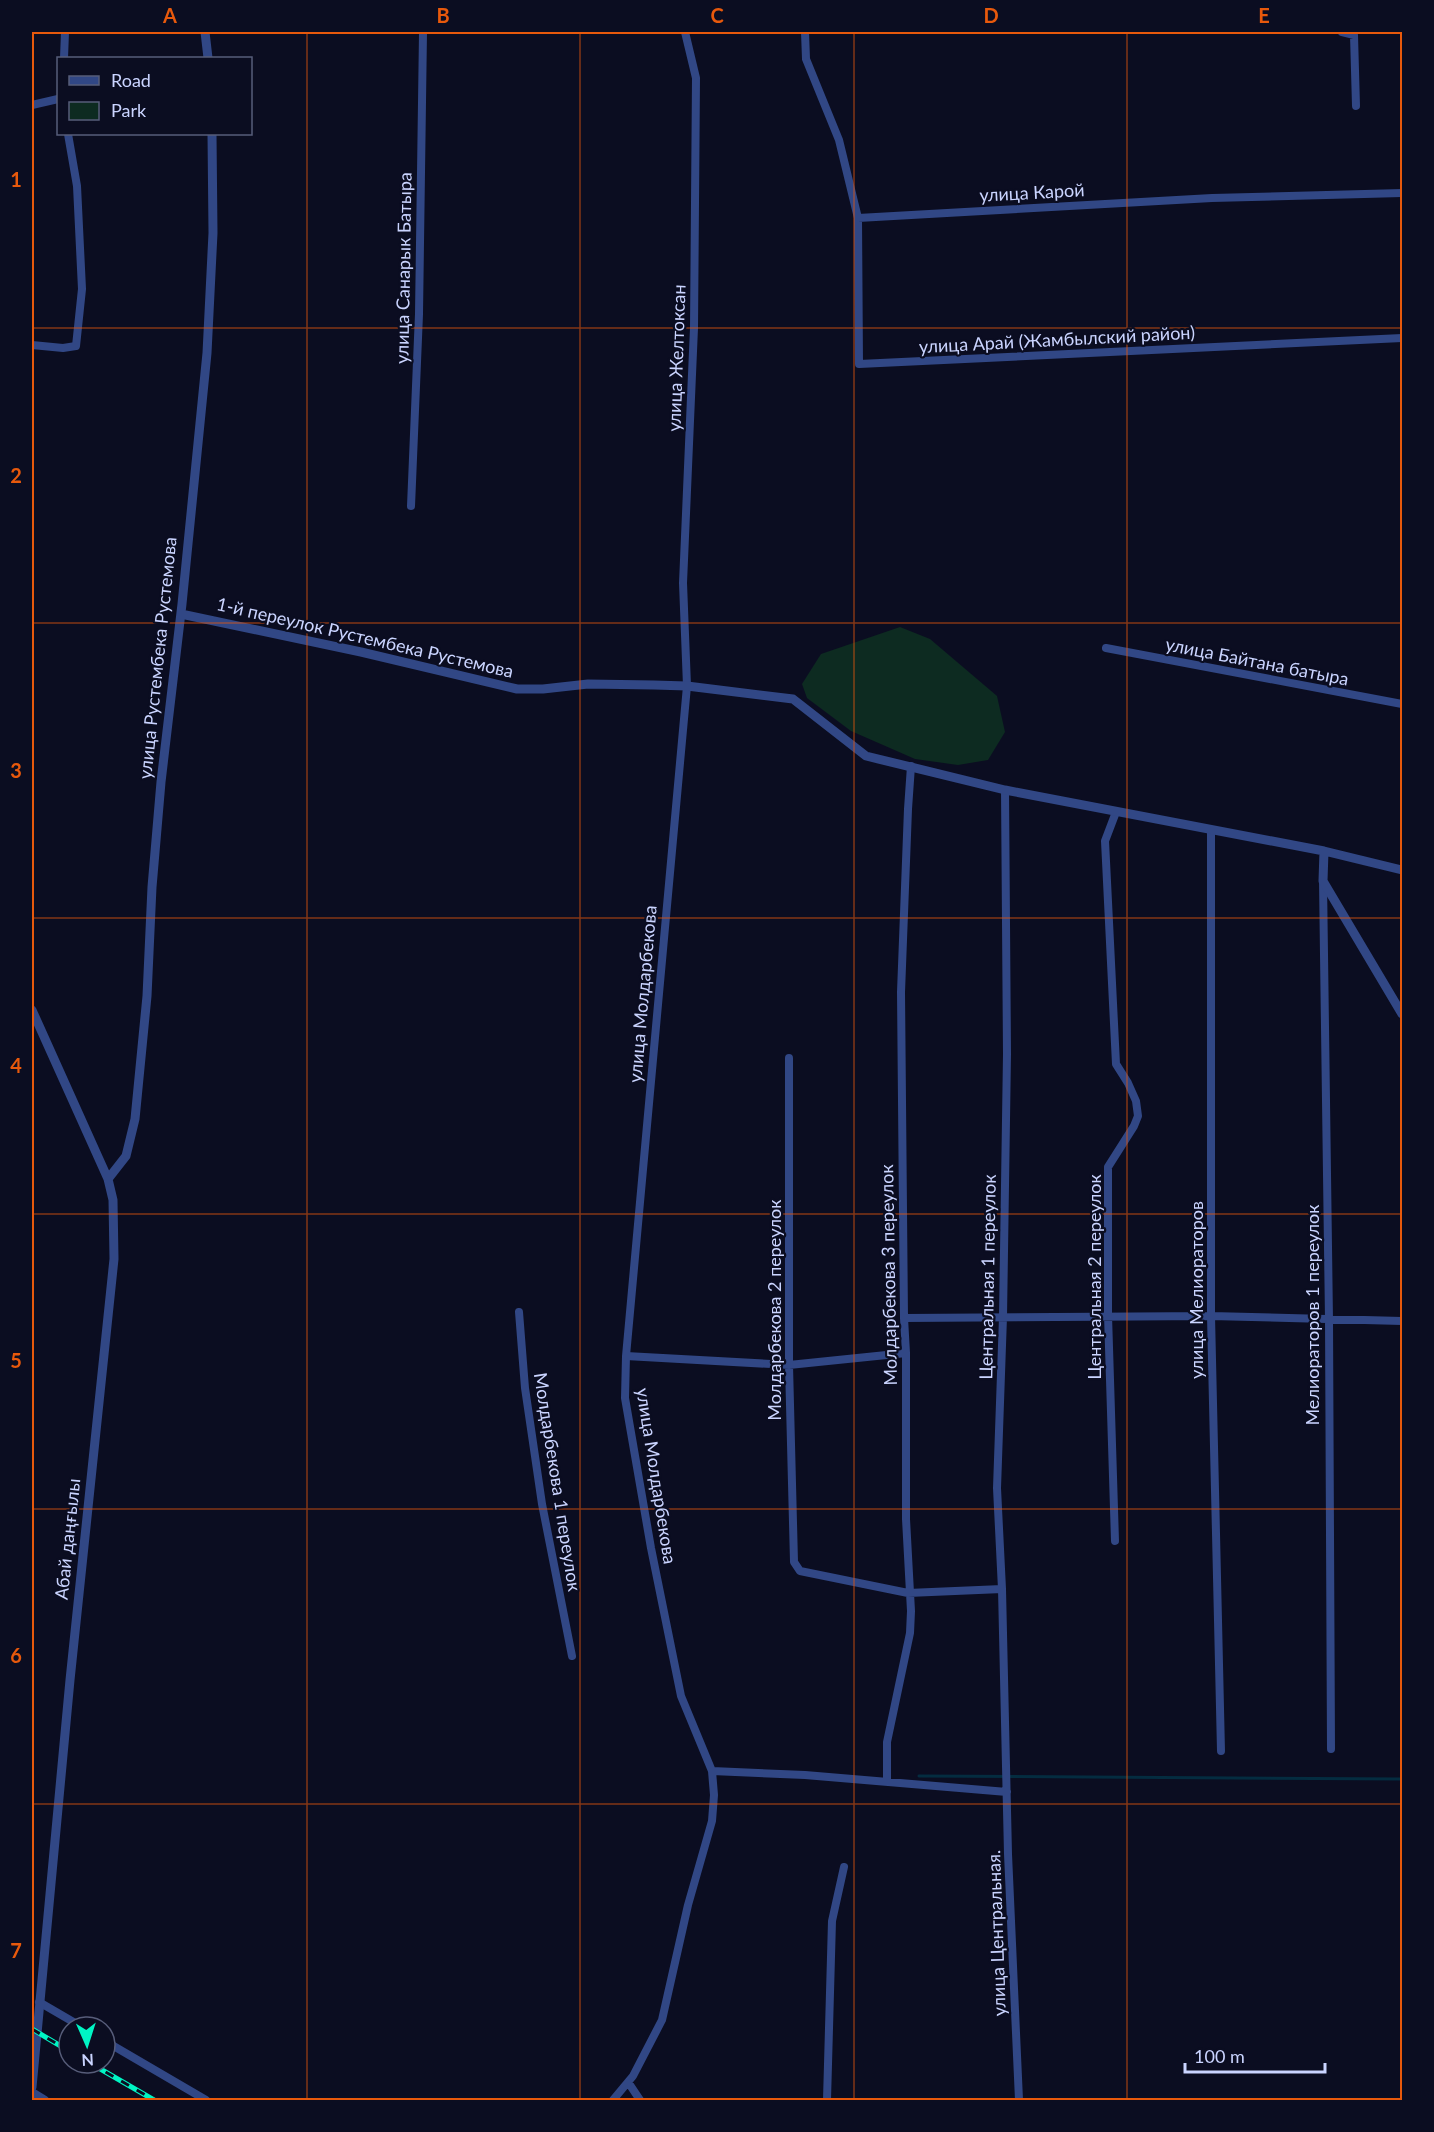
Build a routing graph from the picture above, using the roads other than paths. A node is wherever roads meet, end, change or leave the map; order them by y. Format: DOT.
graph roads {
  1 [pos="65,32"];
  2 [pos="205,32"];
  3 [pos="423,32"];
  4 [pos="685,32"];
  5 [pos="805,32"];
  6 [pos="1342,32"];
  7 [pos="64,57"];
  8 [pos="208,57"];
  9 [pos="57,99"];
  10 [pos="32,105"];
  11 [pos="1356,106"];
  12 [pos="68,135"];
  13 [pos="212,135"];
  14 [pos="1402,193"];
  15 [pos="858,218"];
  16 [pos="1402,338"];
  17 [pos="32,345"];
  18 [pos="411,506"];
  19 [pos="181,614"];
  20 [pos="1106,648"];
  21 [pos="687,686"];
  22 [pos="1402,705"];
  23 [pos="911,766"];
  24 [pos="1005,790"];
  25 [pos="1116,812"];
  26 [pos="1211,830"];
  27 [pos="1324,851"];
  28 [pos="1402,870"];
  29 [pos="1323,881"];
  30 [pos="32,1010"];
  31 [pos="1402,1014"];
  32 [pos="789,1058"];
  33 [pos="108,1179"];
  34 [pos="519,1312"];
  35 [pos="1108,1315"];
  36 [pos="1211,1316"];
  37 [pos="1003,1317"];
  38 [pos="904,1318"];
  39 [pos="1329,1320"];
  40 [pos="1402,1321"];
  41 [pos="906,1353"];
  42 [pos="626,1356"];
  43 [pos="789,1365"];
  44 [pos="1115,1541"];
  45 [pos="1002,1589"];
  46 [pos="909,1593"];
  47 [pos="572,1656"];
  48 [pos="1331,1749"];
  49 [pos="1221,1751"];
  50 [pos="1007,1765"];
  51 [pos="712,1771"];
  52 [pos="887,1782"];
  53 [pos="1007,1792"];
  54 [pos="844,1867"];
  55 [pos="39,2002"];
  56 [pos="61,2015"];
  57 [pos="117,2048"];
  58 [pos="628,2082"];
  59 [pos="32,2087"];
  60 [pos="32,2092"];
  61 [pos="45,2100"];
  62 [pos="206,2100"];
  63 [pos="613,2100"];
  64 [pos="640,2100"];
  65 [pos="827,2100"];
  66 [pos="1019,2100"];
  1 -- 7 [label="street"];
  2 -- 8 [label="street"];
  3 -- 18 [label="street, улица Санарык Батыра"];
  4 -- 21 [label="street, улица Желтоксан"];
  5 -- 15 [label="street"];
  6 -- 11 [label="street"];
  9 -- 10 [label="street"];
  12 -- 17 [label="street"];
  13 -- 19 [label="street, улица Рустембека Рустемова"];
  14 -- 15 [label="street, улица Карой"];
  15 -- 16 [label="street, улица Арай (Жамбылский район)"];
  19 -- 21 [label="street, 1-й переулок Рустембека Рустемова"];
  19 -- 33 [label="street, улица Рустембека Рустемова"];
  20 -- 22 [label="street, улица Байтана батыра"];
  21 -- 23 [label="street, 1-й переулок Рустембека Рустемова"];
  21 -- 42 [label="street, улица Молдарбекова"];
  23 -- 24 [label="street, 1-й переулок Рустембека Рустемова"];
  23 -- 38 [label="street, Молдарбекова 3 переулок"];
  24 -- 25 [label="street, 1-й переулок Рустембека Рустемова"];
  24 -- 37 [label="street, Центральная 1 переулок"];
  25 -- 26 [label="street, 1-й переулок Рустембека Рустемова"];
  25 -- 35 [label="street, Центральная 2 переулок"];
  26 -- 27 [label="street, 1-й переулок Рустембека Рустемова"];
  26 -- 36 [label="street, улица Мелиораторов"];
  27 -- 28 [label="street, 1-й переулок Рустембека Рустемова"];
  27 -- 29 [label="street"];
  29 -- 31 [label="street"];
  29 -- 39 [label="street, Мелиораторов 1 переулок"];
  30 -- 33 [label="street, Абай даңғылы"];
  32 -- 43 [label="street, Молдарбекова 2 переулок"];
  33 -- 55 [label="street, Абай даңғылы"];
  34 -- 47 [label="street, Молдарбекова 1 переулок"];
  35 -- 36 [label="street"];
  35 -- 37 [label="street"];
  35 -- 44 [label="street, Центральная 2 переулок"];
  36 -- 39 [label="street"];
  36 -- 49 [label="street, улица Мелиораторов"];
  37 -- 38 [label="street"];
  37 -- 45 [label="street, Центральная 1 переулок"];
  38 -- 41 [label="street, Молдарбекова 3 переулок"];
  39 -- 40 [label="street"];
  39 -- 48 [label="street, Мелиораторов 1 переулок"];
  41 -- 43 [label="street"];
  41 -- 46 [label="street, Молдарбекова 3 переулок"];
  42 -- 43 [label="street"];
  42 -- 51 [label="street, улица Молдарбекова"];
  43 -- 46 [label="street, Молдарбекова 2 переулок"];
  45 -- 46 [label="street"];
  45 -- 50 [label="street, Центральная 1 переулок"];
  46 -- 52 [label="street, Молдарбекова 3 переулок"];
  50 -- 53 [label="street, улица Центральная."];
  51 -- 52 [label="street"];
  51 -- 58 [label="street, улица Молдарбекова"];
  52 -- 53 [label="street"];
  53 -- 66 [label="street, улица Центральная."];
  54 -- 65 [label="street"];
  55 -- 56 [label="street"];
  55 -- 59 [label="street, Абай даңғылы"];
  57 -- 62 [label="street"];
  58 -- 63 [label="street, улица Молдарбекова"];
  58 -- 64 [label="street"];
  60 -- 61 [label="street"];
}
